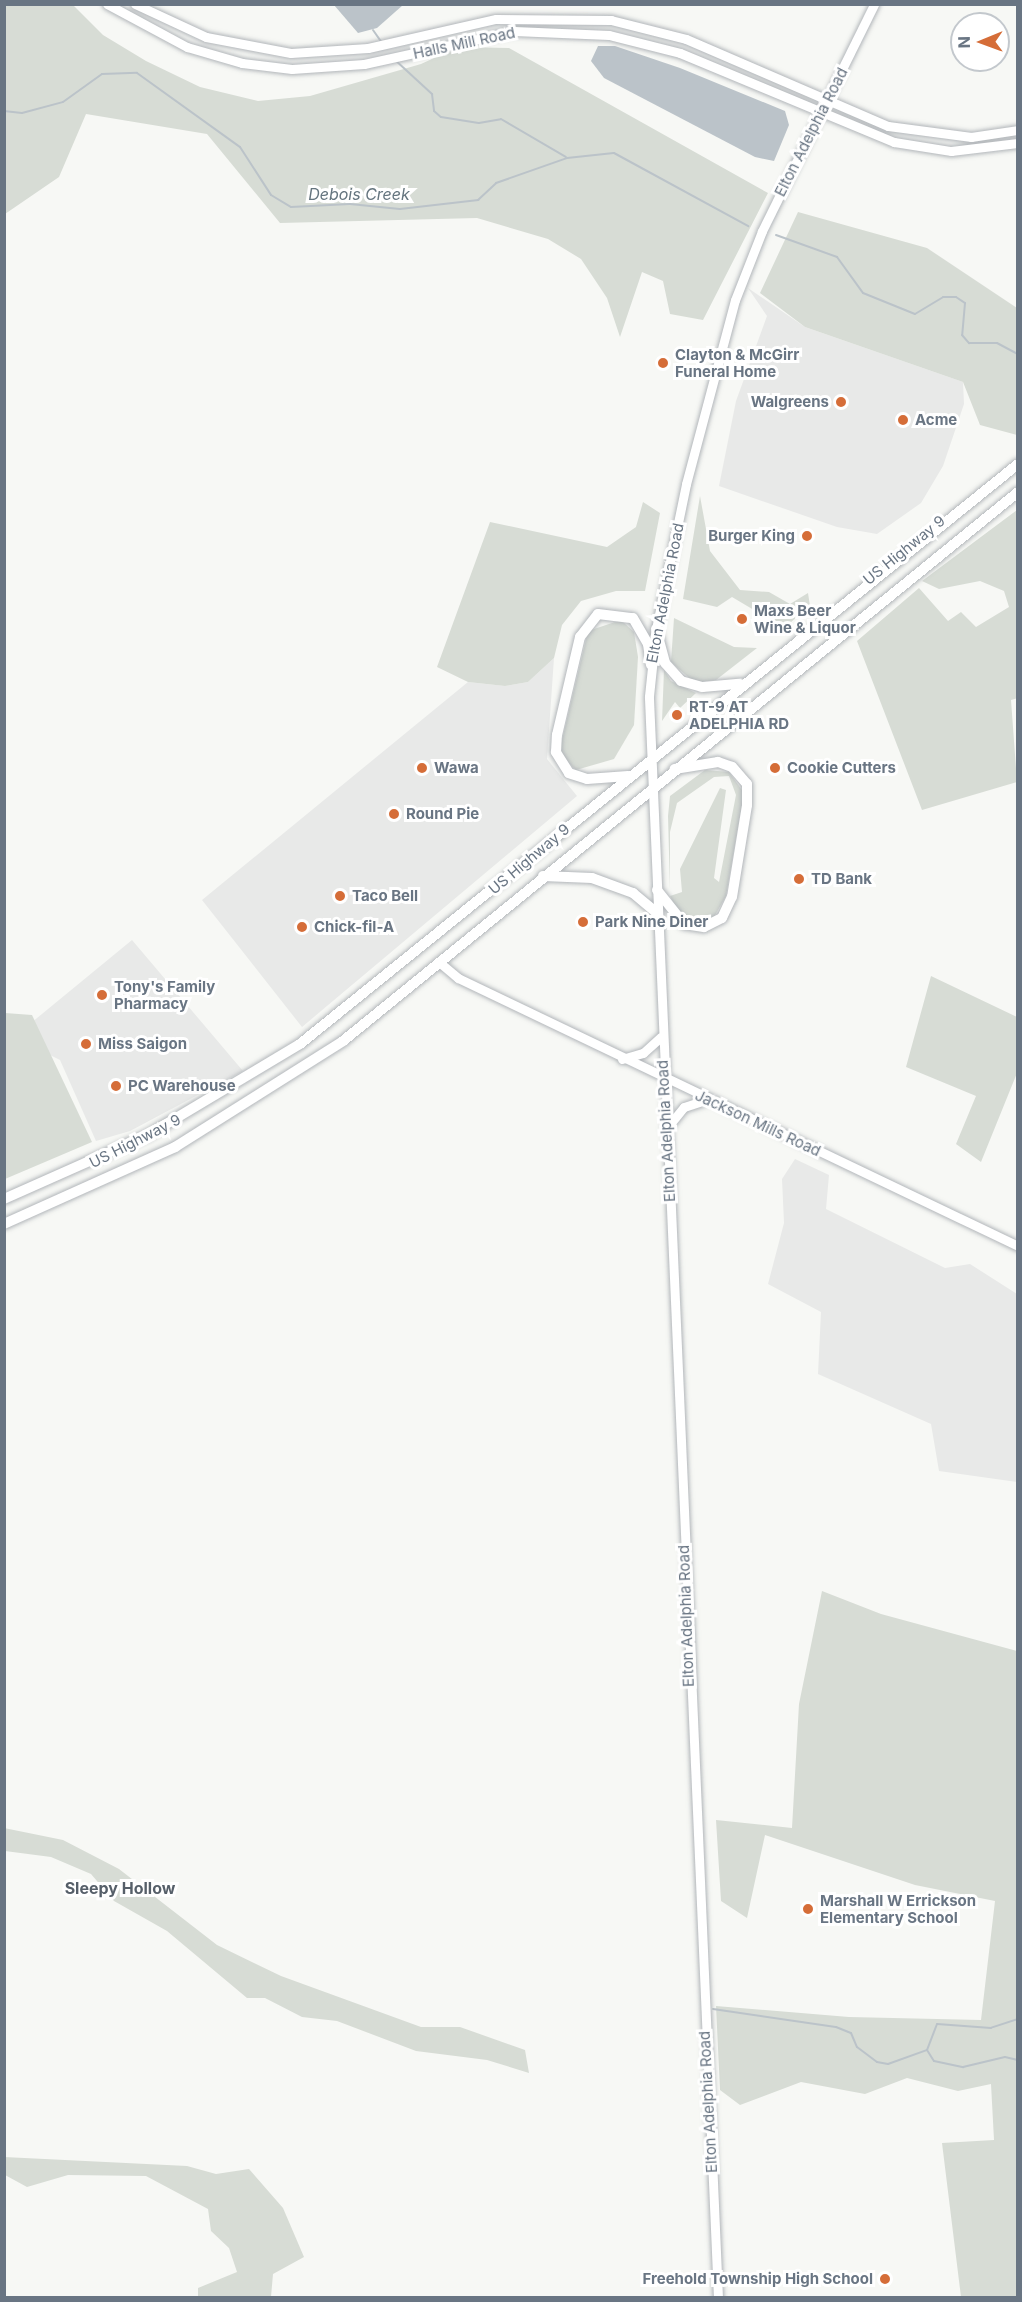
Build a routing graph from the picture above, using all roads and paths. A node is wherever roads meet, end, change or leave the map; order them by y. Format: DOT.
graph roads {
  1 [pos="107,4"];
  2 [pos="135,4"];
  3 [pos="874,4"];
  4 [pos="828,99"];
  5 [pos="821,112"];
  6 [pos="1017,130"];
  7 [pos="1017,143"];
  8 [pos="1017,464"];
  9 [pos="1017,492"];
  10 [pos="656,629"];
  11 [pos="651,665"];
  12 [pos="741,684"];
  13 [pos="651,756"];
  14 [pos="671,770"];
  15 [pos="629,776"];
  16 [pos="653,787"];
  17 [pos="543,876"];
  18 [pos="657,890"];
  19 [pos="657,913"];
  20 [pos="439,962"];
  21 [pos="661,1037"];
  22 [pos="622,1059"];
  23 [pos="664,1078"];
  24 [pos="708,1099"];
  25 [pos="666,1129"];
  26 [pos="4,1199"];
  27 [pos="4,1224"];
  28 [pos="1017,1246"];
  29 [pos="718,2298"];
  1 -- 5 [label="main road, Halls Mill Road"];
  2 -- 4 [label="main road, Halls Mill Road"];
  3 -- 4 [label="main road, Elton Adelphia Road"];
  4 -- 5 [label="main road, Elton Adelphia Road"];
  4 -- 6 [label="main road, Halls Mill Road"];
  5 -- 7 [label="main road, Halls Mill Road"];
  5 -- 10 [label="main road, Elton Adelphia Road"];
  8 -- 12 [label="highway, US Highway 9"];
  9 -- 14 [label="highway, US Highway 9"];
  10 -- 11 [label="main road, Elton Adelphia Road"];
  10 -- 12 [label="highway"];
  11 -- 13 [label="main road, Elton Adelphia Road"];
  11 -- 15 [label="highway"];
  12 -- 13 [label="highway, US Highway 9"];
  13 -- 15 [label="highway, US Highway 9"];
  13 -- 16 [label="main road, Elton Adelphia Road"];
  14 -- 16 [label="highway, US Highway 9"];
  14 -- 18 [label="highway"];
  15 -- 26 [label="highway, US Highway 9"];
  16 -- 17 [label="highway, US Highway 9"];
  16 -- 18 [label="main road, Elton Adelphia Road"];
  17 -- 19 [label="highway"];
  17 -- 20 [label="highway, US Highway 9"];
  18 -- 19 [label="main road, Elton Adelphia Road"];
  19 -- 21 [label="main road, Elton Adelphia Road"];
  20 -- 22 [label="main road, Jackson Mills Road"];
  20 -- 27 [label="highway, US Highway 9"];
  21 -- 22 [label="main road"];
  21 -- 23 [label="main road, Elton Adelphia Road"];
  22 -- 23 [label="main road, Jackson Mills Road"];
  23 -- 24 [label="main road, Jackson Mills Road"];
  23 -- 25 [label="main road, Elton Adelphia Road"];
  24 -- 25 [label="main road"];
  24 -- 28 [label="main road, Jackson Mills Road"];
  25 -- 29 [label="main road, Elton Adelphia Road"];
}
